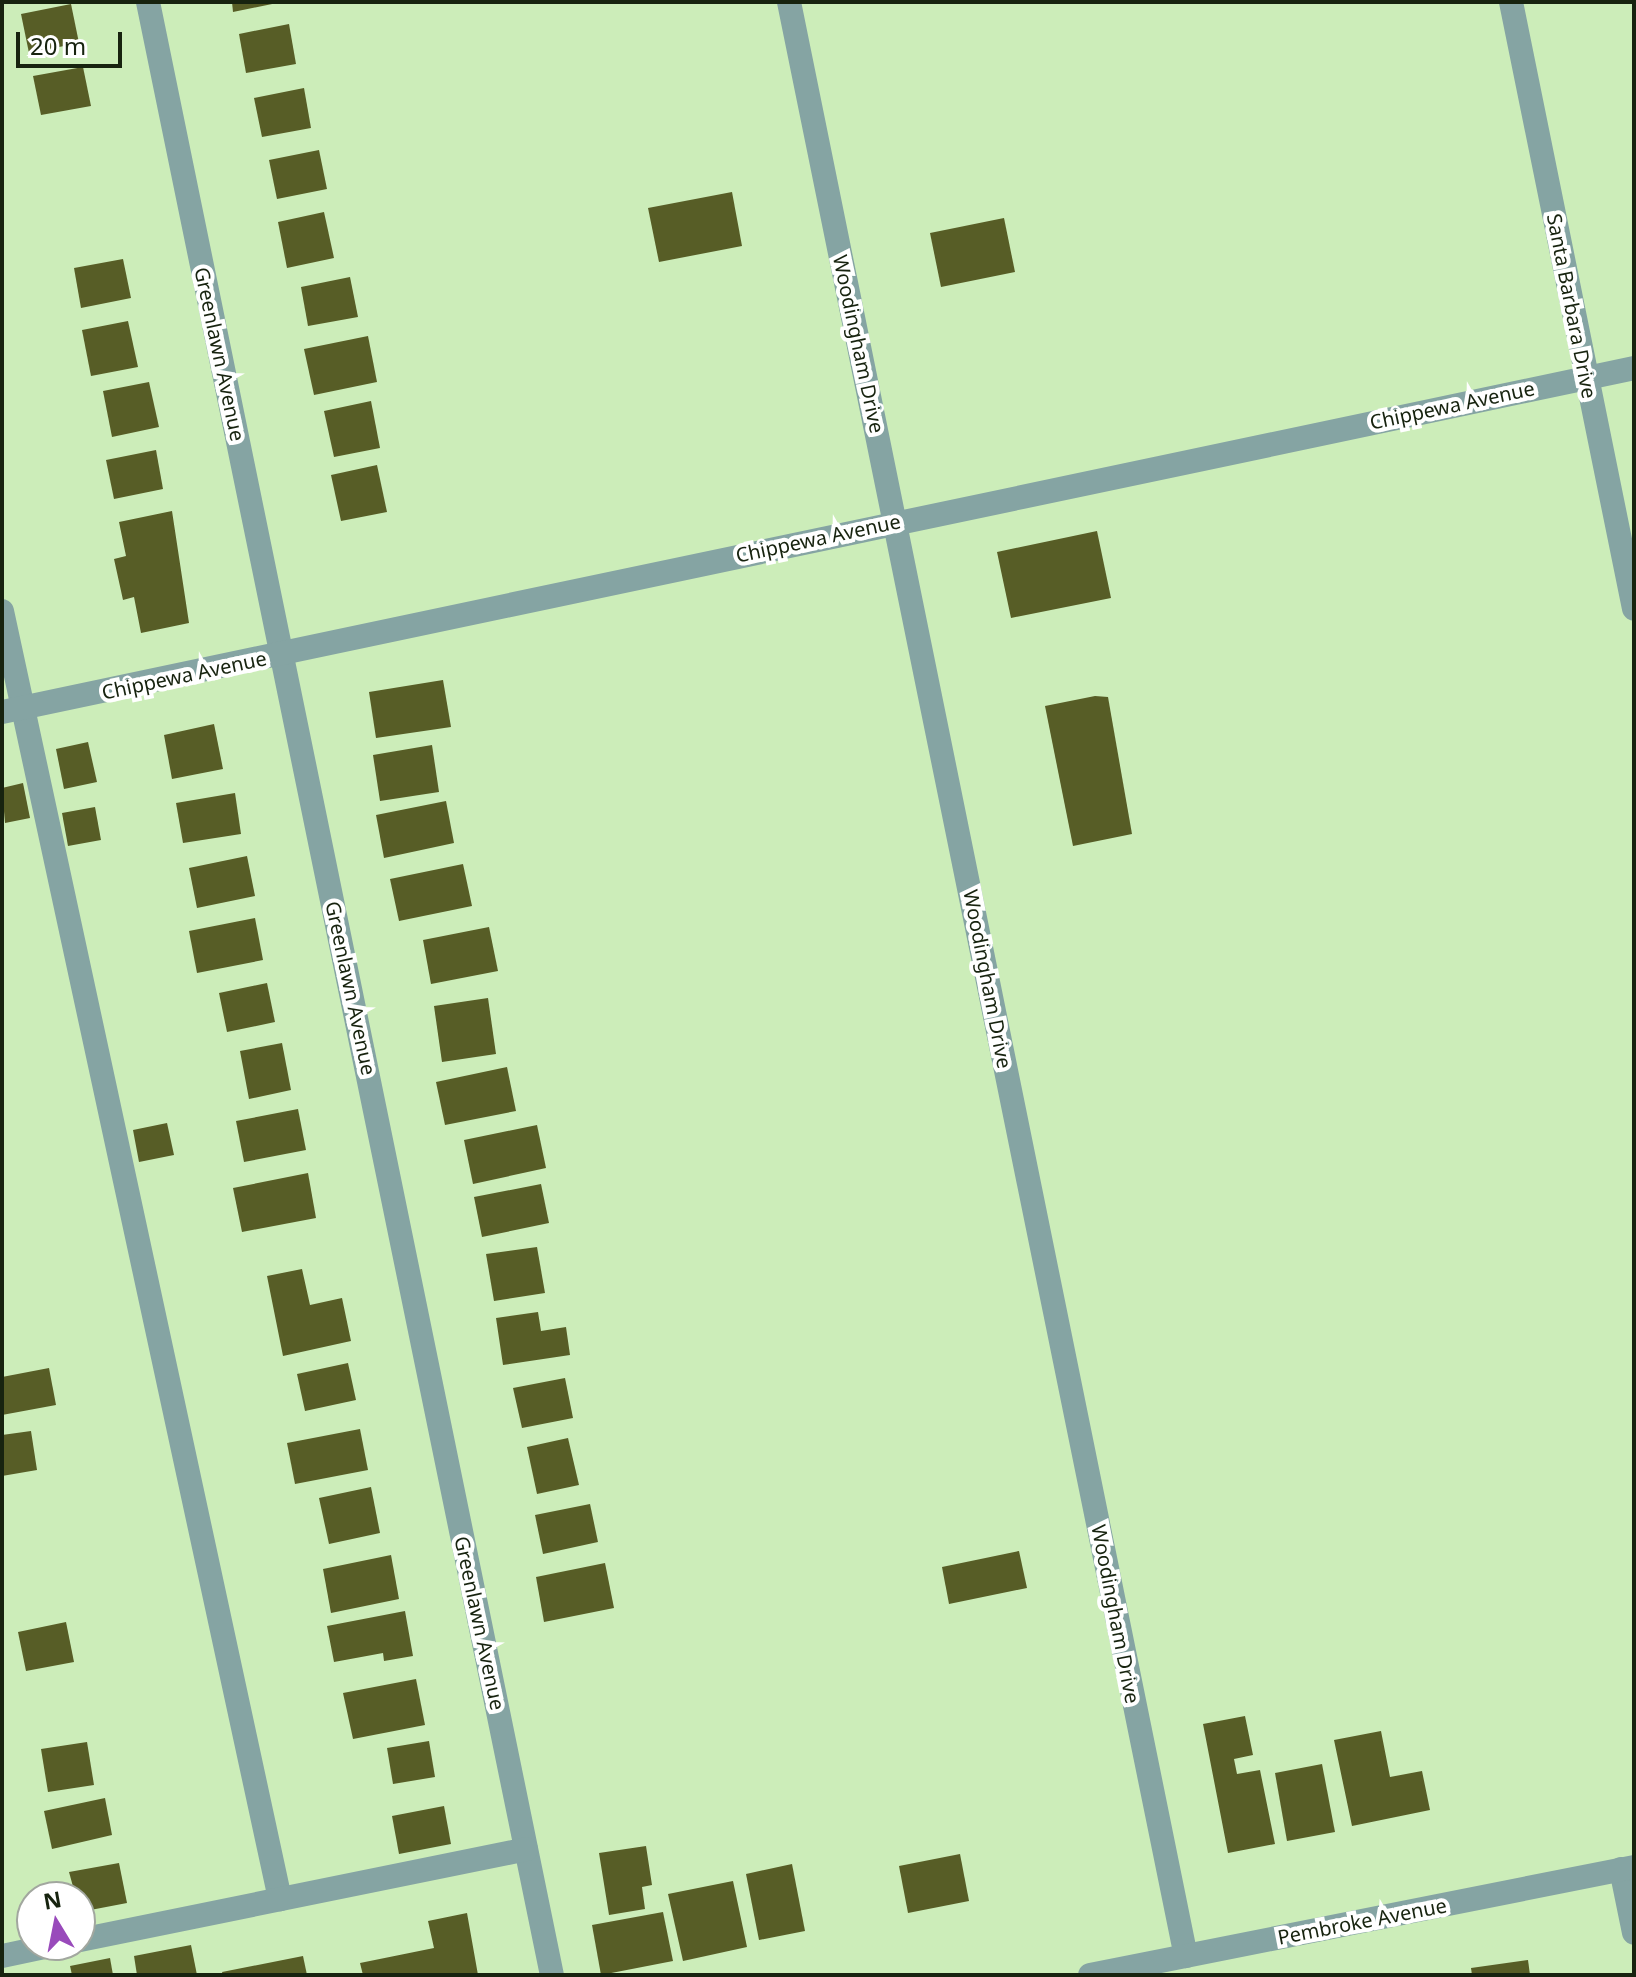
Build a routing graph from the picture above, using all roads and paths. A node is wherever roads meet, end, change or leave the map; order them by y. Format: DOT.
graph roads {
  1 [pos="148,2"];
  2 [pos="789,2"];
  3 [pos="1511,2"];
  4 [pos="1634,368"];
  5 [pos="1587,377"];
  6 [pos="895,522"];
  7 [pos="1634,609"];
  8 [pos="2,611"];
  9 [pos="282,654"];
  10 [pos="12,710"];
  11 [pos="526,1849"];
  12 [pos="1628,1868"];
  13 [pos="280,1899"];
  14 [pos="1634,1933"];
  15 [pos="96,1937"];
  16 [pos="1186,1956"];
  17 [pos="552,1975"];
  18 [pos="1094,1975"];
  1 -- 9 [label="street, Greenlawn Avenue"];
  2 -- 6 [label="street, Woodingham Drive"];
  3 -- 5 [label="street, Santa Barbara Drive"];
  4 -- 5 [label="street, Chippewa Avenue"];
  5 -- 6 [label="street, Chippewa Avenue"];
  5 -- 7 [label="street, Santa Barbara Drive"];
  6 -- 9 [label="street, Chippewa Avenue"];
  6 -- 16 [label="street, Woodingham Drive"];
  8 -- 10 [label="street"];
  9 -- 10 [label="street, Chippewa Avenue"];
  9 -- 11 [label="street, Greenlawn Avenue"];
  10 -- 13 [label="street"];
  11 -- 13 [label="street"];
  11 -- 17 [label="street, Greenlawn Avenue"];
  12 -- 14 [label="street"];
  12 -- 16 [label="street, Pembroke Avenue"];
  13 -- 15 [label="street"];
  16 -- 18 [label="street, Pembroke Avenue"];
}
